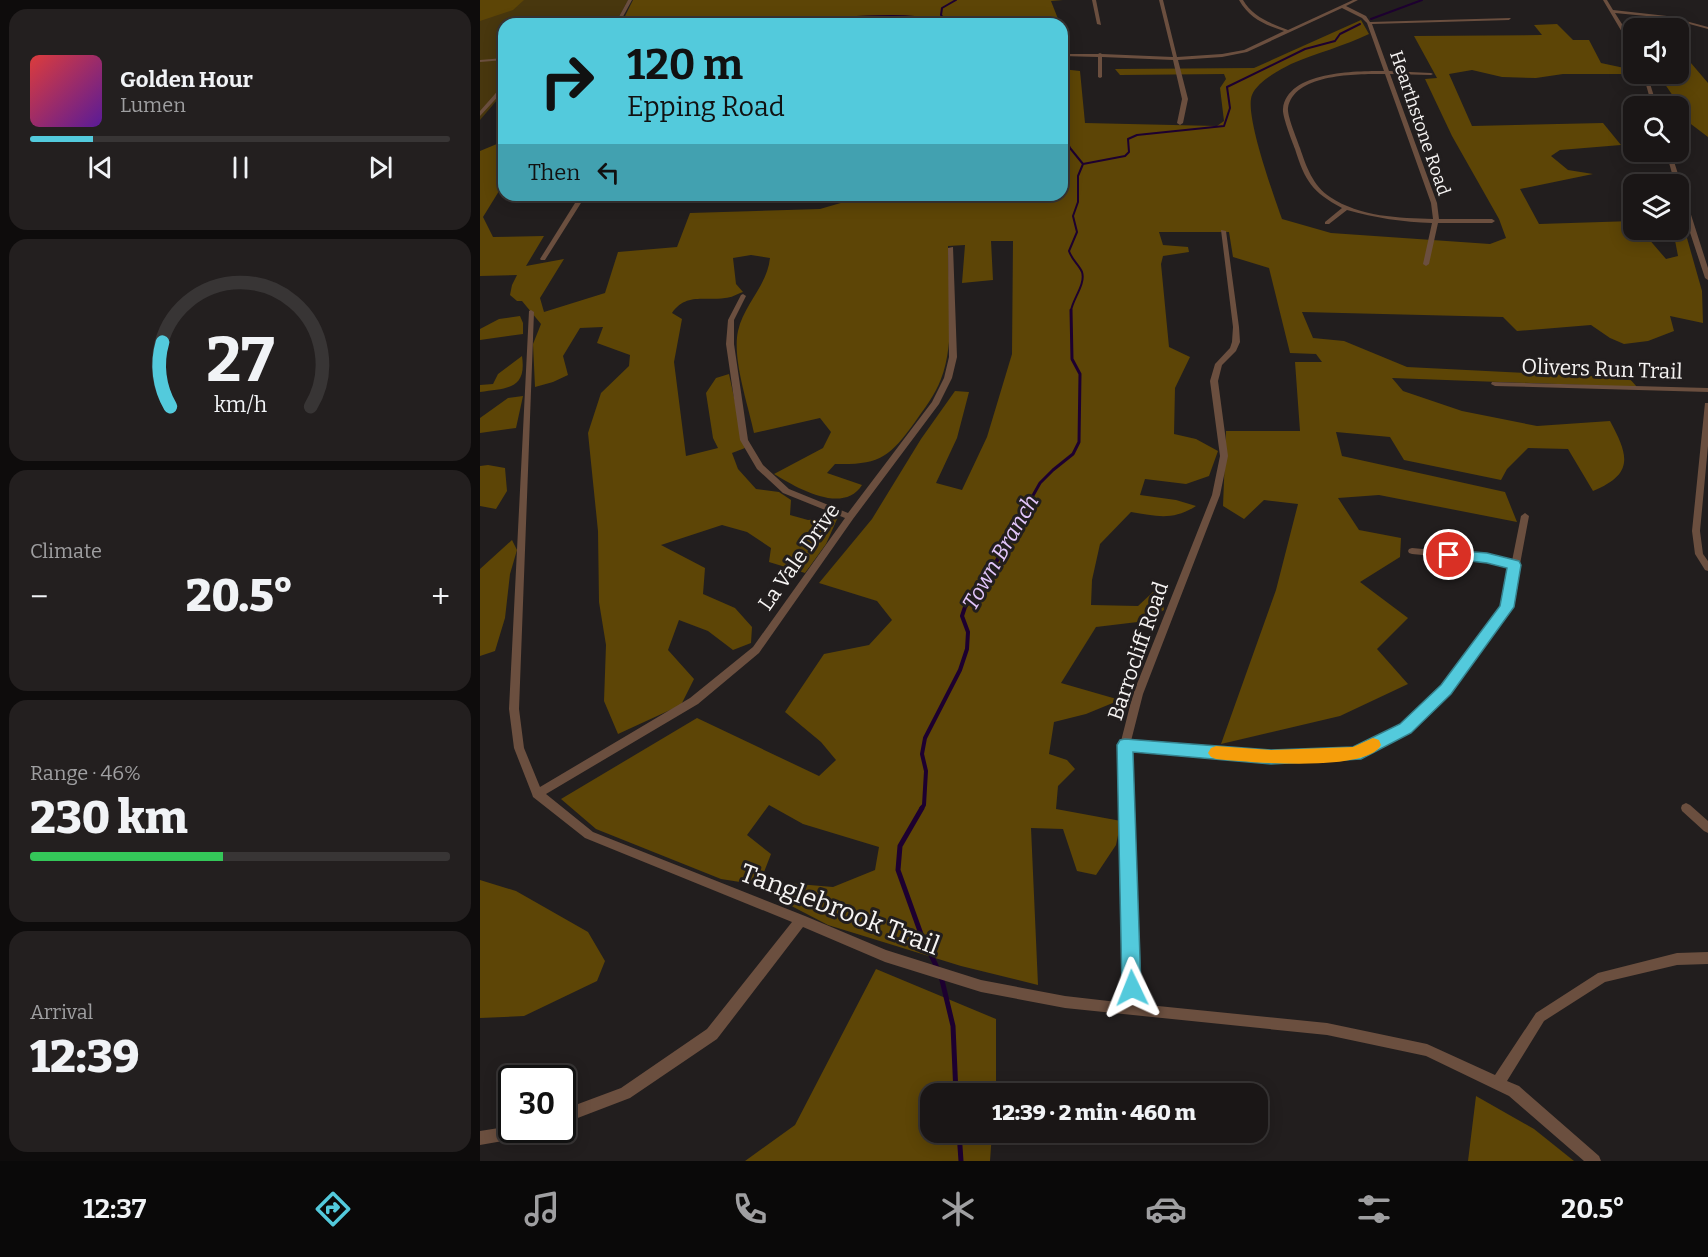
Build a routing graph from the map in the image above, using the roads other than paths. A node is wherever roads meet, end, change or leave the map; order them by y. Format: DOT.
graph roads {
  1 [pos="630,0"];
  2 [pos="1094,0"];
  3 [pos="1161,0"];
  4 [pos="1241,0"];
  5 [pos="1356,0"];
  6 [pos="1605,0"];
  7 [pos="1344,7"];
  8 [pos="1612,11"];
  9 [pos="620,18"];
  10 [pos="1509,19"];
  11 [pos="1369,23"];
  12 [pos="1099,24"];
  13 [pos="1708,28"];
  14 [pos="1623,30"];
  15 [pos="1287,31"];
  16 [pos="1100,54"];
  17 [pos="1068,55"];
  18 [pos="1175,58"];
  19 [pos="498,60"];
  20 [pos="480,61"];
  21 [pos="1387,73"];
  22 [pos="1431,74"];
  23 [pos="1100,77"];
  24 [pos="498,94"];
  25 [pos="480,114"];
  26 [pos="1180,123"];
  27 [pos="579,201"];
  28 [pos="1346,208"];
  29 [pos="1689,219"];
  30 [pos="1436,220"];
  31 [pos="1492,221"];
  32 [pos="1327,223"];
  33 [pos="1222,231"];
  34 [pos="951,248"];
  35 [pos="543,259"];
  36 [pos="1426,264"];
  37 [pos="1708,278"];
  38 [pos="743,296"];
  39 [pos="531,312"];
  40 [pos="1495,384"];
  41 [pos="1708,390"];
  42 [pos="1708,405"];
  43 [pos="1526,516"];
  44 [pos="850,517"];
  45 [pos="1412,551"];
  46 [pos="1515,565"];
  47 [pos="1708,568"];
  48 [pos="1125,745"];
  49 [pos="537,794"];
  50 [pos="1686,808"];
  51 [pos="1708,828"];
  52 [pos="801,920"];
  53 [pos="1708,958"];
  54 [pos="1132,1010"];
  55 [pos="1498,1083"];
  56 [pos="576,1112"];
  57 [pos="498,1135"];
  58 [pos="480,1138"];
  59 [pos="1594,1161"];
  1 -- 9 [label="street"];
  2 -- 12 [label="street"];
  3 -- 18 [label="street"];
  4 -- 15 [label="street"];
  5 -- 7 [label="street"];
  6 -- 8 [label="street"];
  7 -- 11 [label="street"];
  7 -- 15 [label="street"];
  8 -- 13 [label="street"];
  8 -- 14 [label="street"];
  10 -- 11 [label="street"];
  11 -- 21 [label="street, Hearthstone Road"];
  15 -- 18 [label="street"];
  16 -- 17 [label="street"];
  16 -- 18 [label="street"];
  16 -- 23 [label="street"];
  18 -- 26 [label="street"];
  19 -- 20 [label="street"];
  21 -- 22 [label="street"];
  21 -- 28 [label="street"];
  21 -- 30 [label="street, Hearthstone Road"];
  24 -- 25 [label="street"];
  27 -- 35 [label="street"];
  28 -- 30 [label="street"];
  28 -- 32 [label="street"];
  29 -- 37 [label="street"];
  30 -- 31 [label="street"];
  30 -- 36 [label="street, Hearthstone Road"];
  33 -- 48 [label="street, Barrocliff Road"];
  34 -- 44 [label="street, La Vale Drive"];
  38 -- 44 [label="street"];
  39 -- 49 [label="street"];
  40 -- 41 [label="street, Olivers Run Trail"];
  42 -- 47 [label="street"];
  43 -- 46 [label="street"];
  44 -- 49 [label="street, La Vale Drive"];
  45 -- 46 [label="street"];
  46 -- 48 [label="street"];
  48 -- 54 [label="street, Barrocliff Road"];
  49 -- 52 [label="street, Tanglebrook Trail"];
  50 -- 51 [label="street"];
  52 -- 54 [label="street, Tanglebrook Trail"];
  52 -- 56 [label="street"];
  53 -- 55 [label="street"];
  54 -- 55 [label="street, Tanglebrook Trail"];
  55 -- 59 [label="street, Tanglebrook Trail"];
  57 -- 58 [label="street"];
}
